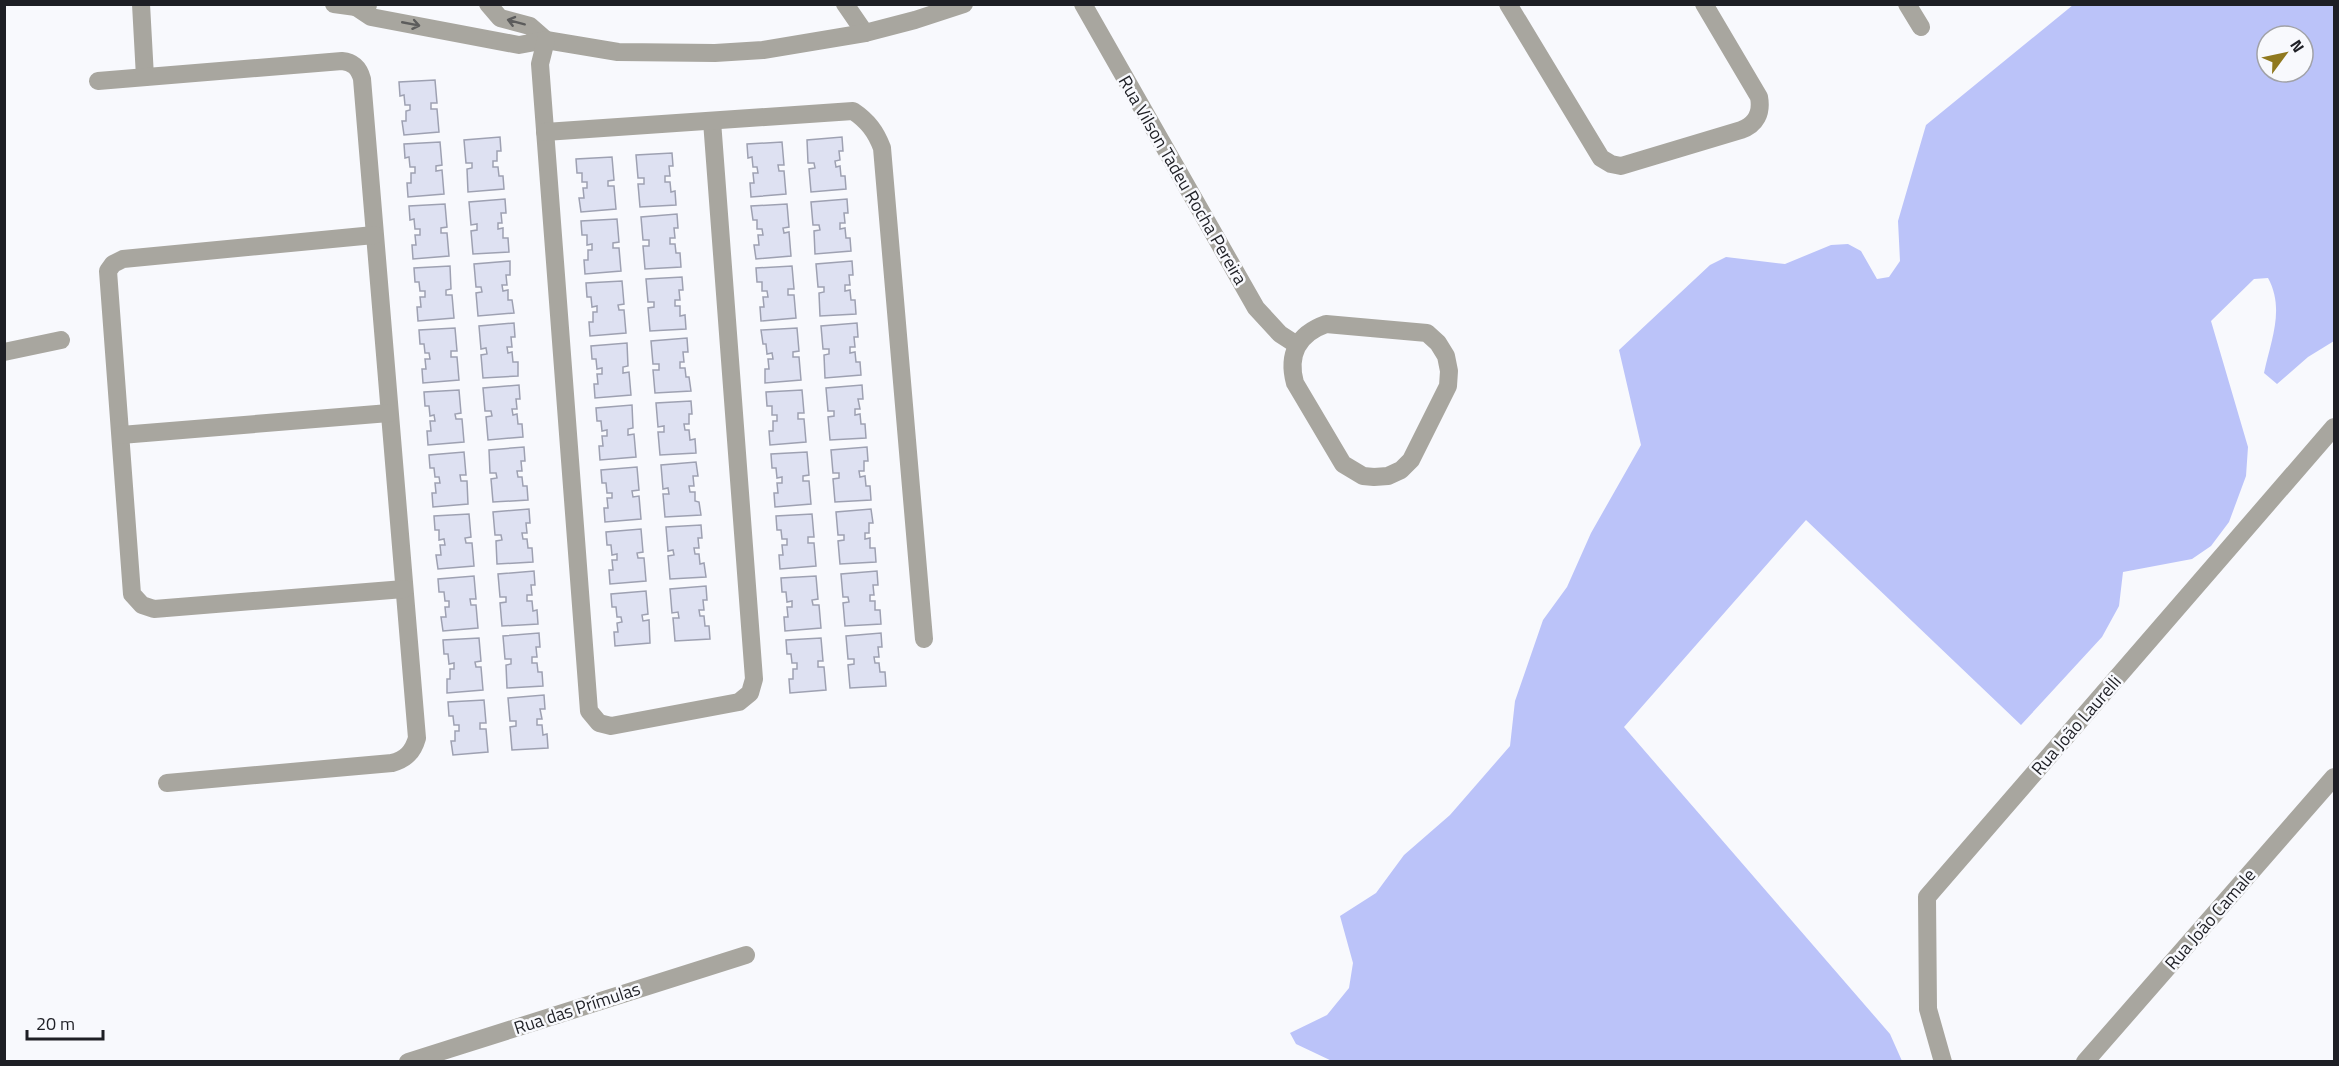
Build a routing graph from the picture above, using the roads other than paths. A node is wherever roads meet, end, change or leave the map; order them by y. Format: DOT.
graph roads {
  1 [pos="141,4"];
  2 [pos="334,4"];
  3 [pos="488,4"];
  4 [pos="845,4"];
  5 [pos="964,4"];
  6 [pos="1083,4"];
  7 [pos="1508,4"];
  8 [pos="1704,4"];
  9 [pos="1907,4"];
  10 [pos="363,6"];
  11 [pos="1921,27"];
  12 [pos="865,33"];
  13 [pos="546,40"];
  14 [pos="145,77"];
  15 [pos="98,81"];
  16 [pos="712,121"];
  17 [pos="545,132"];
  18 [pos="374,235"];
  19 [pos="61,340"];
  20 [pos="1297,345"];
  21 [pos="4,352"];
  22 [pos="389,413"];
  23 [pos="2334,427"];
  24 [pos="121,435"];
  25 [pos="404,589"];
  26 [pos="924,639"];
  27 [pos="2334,777"];
  28 [pos="166,783"];
  29 [pos="746,955"];
  30 [pos="408,1062"];
  31 [pos="1943,1062"];
  32 [pos="2085,1062"];
  1 -- 14 [label="street"];
  2 -- 10 [label="street"];
  13 -- 3 [label="street, one-way"];
  4 -- 12 [label="street"];
  5 -- 12 [label="street"];
  6 -- 20 [label="street, Rua Vilson Tadeu Rocha Pereira"];
  7 -- 8 [label="street"];
  9 -- 11 [label="street"];
  10 -- 13 [label="street, one-way"];
  12 -- 13 [label="street"];
  13 -- 17 [label="street"];
  14 -- 15 [label="street"];
  14 -- 18 [label="street"];
  16 -- 17 [label="street"];
  16 -- 17 [label="street"];
  16 -- 26 [label="street"];
  18 -- 22 [label="street"];
  18 -- 24 [label="street"];
  19 -- 21 [label="street"];
  20 -- 20 [label="street"];
  22 -- 24 [label="street"];
  22 -- 25 [label="street"];
  23 -- 31 [label="street, Rua João Laurelli"];
  24 -- 25 [label="street"];
  25 -- 28 [label="street"];
  27 -- 32 [label="street, Rua João Camale"];
  29 -- 30 [label="street, Rua das Prímulas"];
}
